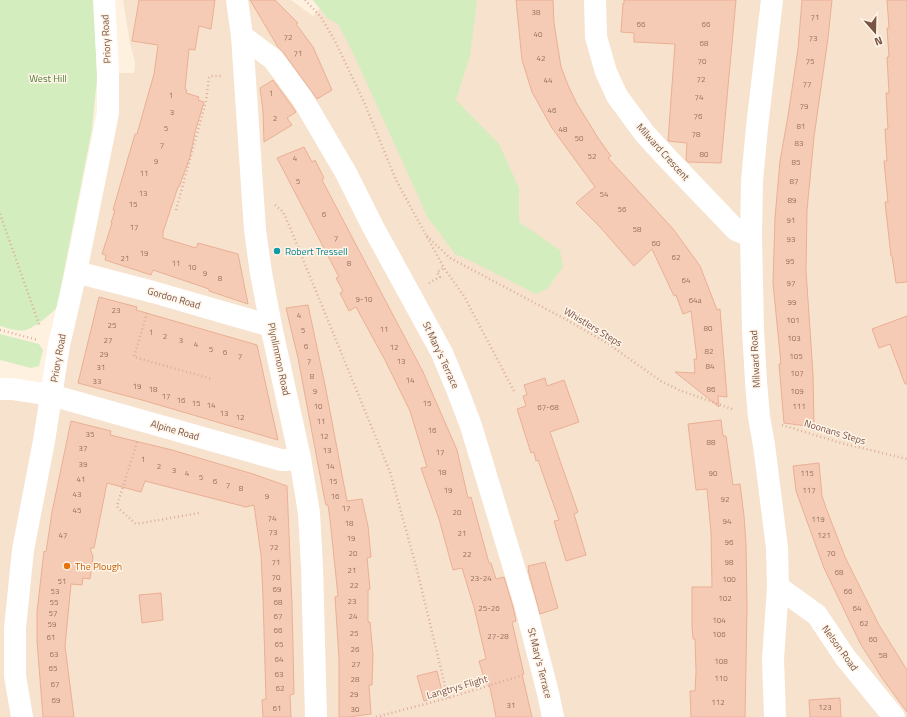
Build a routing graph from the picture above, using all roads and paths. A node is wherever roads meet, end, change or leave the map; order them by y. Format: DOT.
graph roads {
  1 [pos="104,0"];
  2 [pos="237,0"];
  3 [pos="305,0"];
  4 [pos="595,0"];
  5 [pos="772,0"];
  6 [pos="242,36"];
  7 [pos="230,77"];
  8 [pos="252,185"];
  9 [pos="176,210"];
  10 [pos="0,214"];
  11 [pos="427,236"];
  12 [pos="751,236"];
  13 [pos="76,272"];
  14 [pos="153,292"];
  15 [pos="271,326"];
  16 [pos="40,328"];
  17 [pos="0,330"];
  18 [pos="46,342"];
  19 [pos="212,379"];
  20 [pos="0,389"];
  21 [pos="515,393"];
  22 [pos="51,395"];
  23 [pos="759,417"];
  24 [pos="138,439"];
  25 [pos="300,458"];
  26 [pos="907,459"];
  27 [pos="199,513"];
  28 [pos="778,587"];
  29 [pos="542,670"];
  30 [pos="448,698"];
  31 [pos="22,717"];
  32 [pos="316,717"];
  33 [pos="376,717"];
  34 [pos="553,717"];
  35 [pos="775,717"];
  36 [pos="894,717"];
  1 -- 13 [label="street, Priory Road"];
  2 -- 6 [label="street, Plynlimmon Road"];
  3 -- 11 [label="path"];
  4 -- 12 [label="street, Milward Crescent"];
  5 -- 12 [label="street, Milward Road"];
  6 -- 8 [label="street, Plynlimmon Road"];
  6 -- 29 [label="street, St Mary's Terrace"];
  7 -- 9 [label="path"];
  8 -- 15 [label="street, Plynlimmon Road"];
  8 -- 30 [label="path"];
  10 -- 16 [label="path"];
  11 -- 21 [label="path"];
  11 -- 23 [label="path, Whistlers Steps"];
  12 -- 23 [label="street, Milward Road"];
  13 -- 14 [label="street, Gordon Road"];
  13 -- 22 [label="street, Priory Road"];
  14 -- 15 [label="street, Gordon Road"];
  14 -- 19 [label="path"];
  15 -- 25 [label="street, Plynlimmon Road"];
  17 -- 18 [label="path"];
  20 -- 22 [label="street, Alpine Road"];
  22 -- 25 [label="street, Alpine Road"];
  22 -- 31 [label="street, Priory Road"];
  23 -- 26 [label="path, Noonans Steps"];
  23 -- 28 [label="street, Milward Road"];
  24 -- 27 [label="path"];
  25 -- 32 [label="street, Plynlimmon Road"];
  28 -- 35 [label="street, Milward Road"];
  28 -- 36 [label="street, Nelson Road"];
  29 -- 30 [label="path, Langtrys Flight"];
  29 -- 34 [label="street, St Mary's Terrace"];
  30 -- 33 [label="path, Langtrys Flight"];
}
